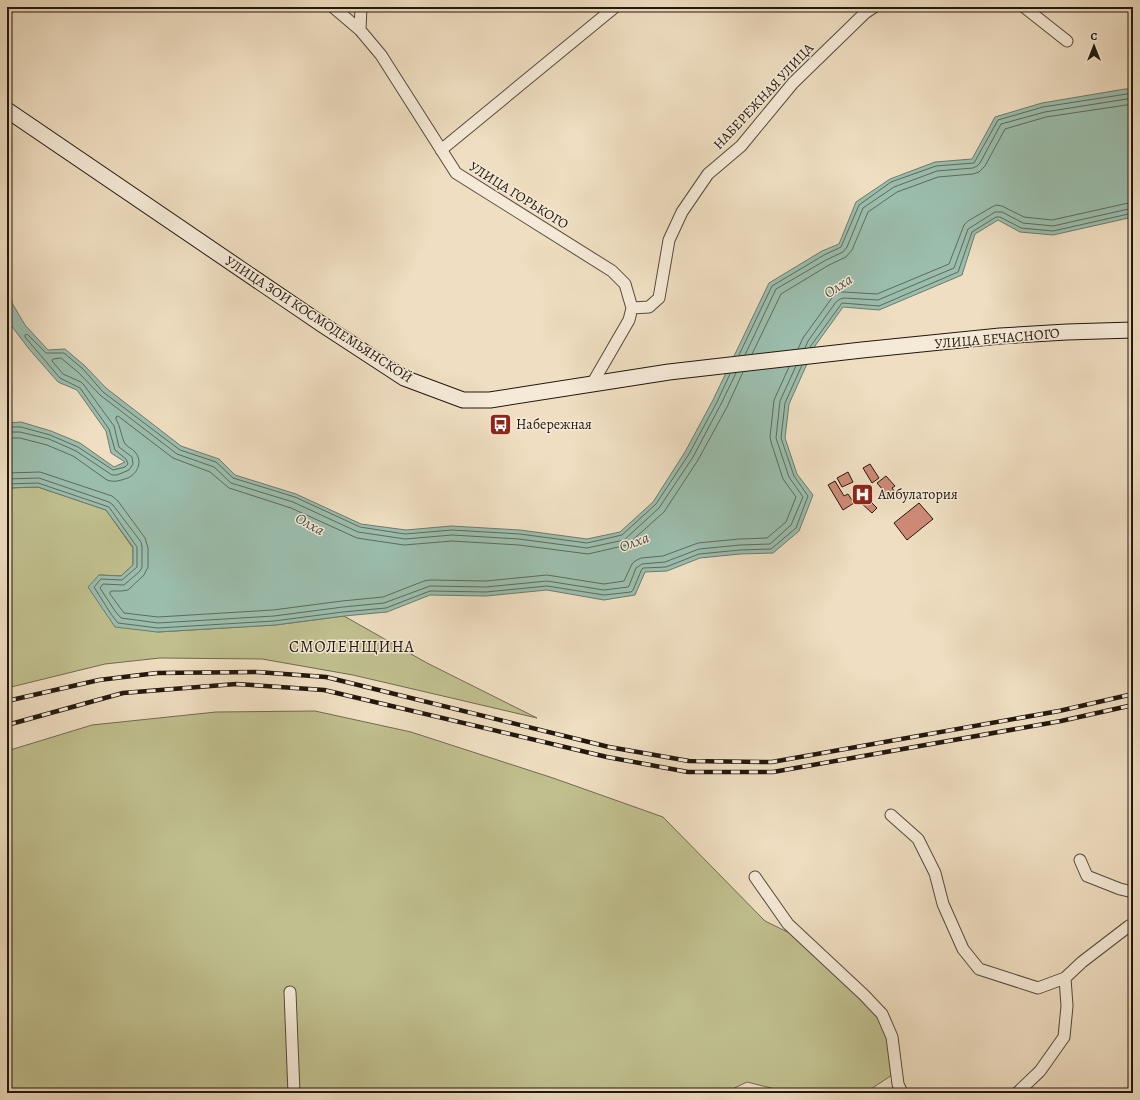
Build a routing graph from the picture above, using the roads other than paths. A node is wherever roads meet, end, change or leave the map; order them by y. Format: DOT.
graph roads {
  1 [pos="333,7"];
  2 [pos="361,7"];
  3 [pos="615,7"];
  4 [pos="874,7"];
  5 [pos="1024,7"];
  6 [pos="360,30"];
  7 [pos="1067,41"];
  8 [pos="7,110"];
  9 [pos="441,150"];
  10 [pos="632,308"];
  11 [pos="1133,330"];
  12 [pos="669,372"];
  13 [pos="592,384"];
  14 [pos="891,815"];
  15 [pos="1080,860"];
  16 [pos="755,877"];
  17 [pos="1133,892"];
  18 [pos="1133,924"];
  19 [pos="1064,978"];
  20 [pos="290,992"];
  21 [pos="294,1093"];
  22 [pos="902,1093"];
  23 [pos="1017,1093"];
  1 -- 6 [label="street, УЛИЦА ГОРЬКОГО"];
  2 -- 6 [label="street"];
  3 -- 9 [label="street"];
  4 -- 10 [label="street, НАБЕРЕЖНАЯ УЛИЦА"];
  5 -- 7 [label="street"];
  6 -- 9 [label="street, УЛИЦА ГОРЬКОГО"];
  8 -- 13 [label="main road, УЛИЦА ЗОИ КОСМОДЕМЬЯНСКОЙ"];
  9 -- 10 [label="street, УЛИЦА ГОРЬКОГО"];
  10 -- 13 [label="street"];
  11 -- 12 [label="main road, УЛИЦА БЕЧАСНОГО"];
  12 -- 13 [label="main road, УЛИЦА ЗОИ КОСМОДЕМЬЯНСКОЙ"];
  14 -- 19 [label="street"];
  15 -- 17 [label="street"];
  16 -- 22 [label="street"];
  18 -- 19 [label="street"];
  19 -- 23 [label="street"];
  20 -- 21 [label="street"];
}
